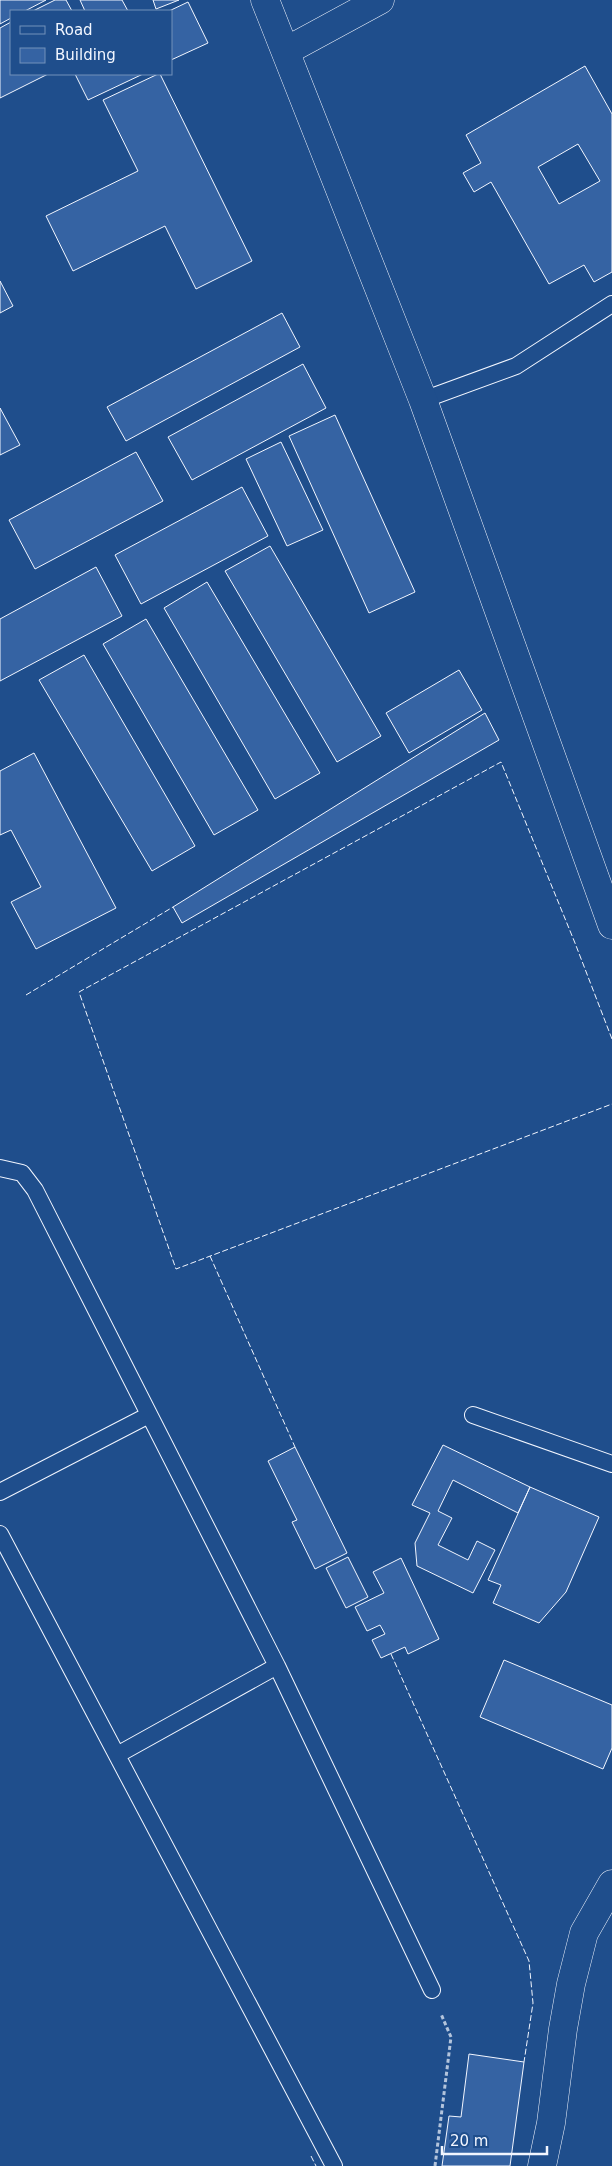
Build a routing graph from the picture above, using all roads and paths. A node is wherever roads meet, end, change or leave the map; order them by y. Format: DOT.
graph roads {
  1 [pos="265,0"];
  2 [pos="380,0"];
  3 [pos="286,52"];
  4 [pos="612,304"];
  5 [pos="423,400"];
  6 [pos="612,926"];
  7 [pos="0,1168"];
  8 [pos="149,1415"];
  9 [pos="473,1415"];
  10 [pos="612,1464"];
  11 [pos="0,1492"];
  12 [pos="0,1534"];
  13 [pos="277,1666"];
  14 [pos="117,1755"];
  15 [pos="612,1884"];
  16 [pos="432,1990"];
  17 [pos="334,2166"];
  18 [pos="435,2166"];
  19 [pos="542,2166"];
  1 -- 3 [label="street"];
  2 -- 3 [label="street"];
  3 -- 5 [label="street"];
  4 -- 5 [label="lane"];
  5 -- 6 [label="street"];
  7 -- 8 [label="lane"];
  8 -- 11 [label="lane"];
  8 -- 13 [label="lane"];
  9 -- 10 [label="lane"];
  12 -- 14 [label="lane"];
  13 -- 14 [label="lane"];
  13 -- 16 [label="lane"];
  14 -- 17 [label="lane"];
  15 -- 19 [label="street"];
  16 -- 18 [label="path"];
}
